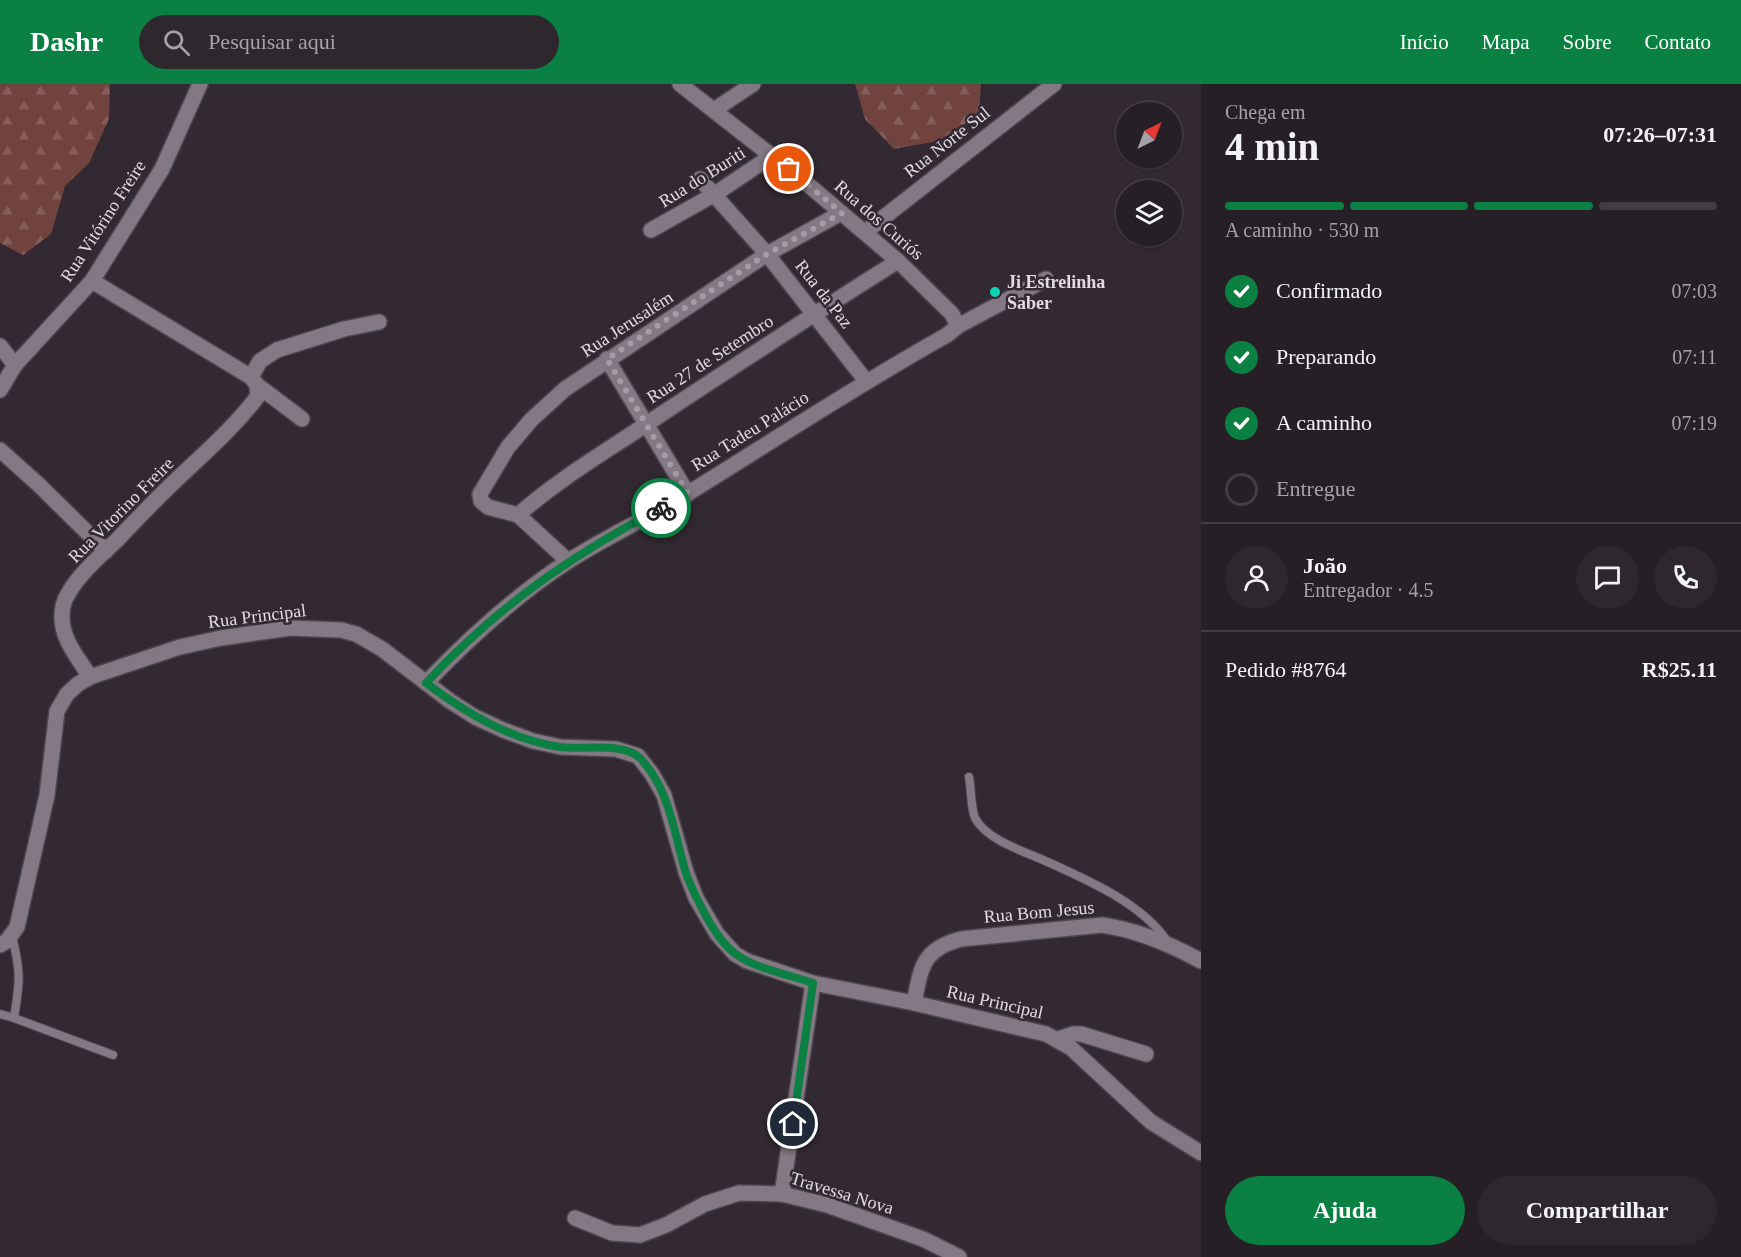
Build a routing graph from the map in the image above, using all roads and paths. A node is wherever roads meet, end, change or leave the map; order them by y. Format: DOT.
graph roads {
  1 [pos="200,84"];
  2 [pos="680,84"];
  3 [pos="753,84"];
  4 [pos="1049,85"];
  5 [pos="714,110"];
  6 [pos="773,155"];
  7 [pos="700,179"];
  8 [pos="715,194"];
  9 [pos="842,213"];
  10 [pos="651,230"];
  11 [pos="864,232"];
  12 [pos="767,254"];
  13 [pos="898,261"];
  14 [pos="1046,279"];
  15 [pos="92,281"];
  16 [pos="815,313"];
  17 [pos="379,322"];
  18 [pos="958,326"];
  19 [pos="0,346"];
  20 [pos="607,359"];
  21 [pos="15,364"];
  22 [pos="0,374"];
  23 [pos="254,381"];
  24 [pos="866,381"];
  25 [pos="0,390"];
  26 [pos="302,419"];
  27 [pos="647,424"];
  28 [pos="0,450"];
  29 [pos="688,494"];
  30 [pos="518,515"];
  31 [pos="106,550"];
  32 [pos="568,561"];
  33 [pos="90,677"];
  34 [pos="426,683"];
  35 [pos="969,777"];
  36 [pos="6,940"];
  37 [pos="1170,945"];
  38 [pos="1201,961"];
  39 [pos="813,983"];
  40 [pos="914,1003"];
  41 [pos="0,1014"];
  42 [pos="14,1018"];
  43 [pos="1058,1039"];
  44 [pos="1146,1054"];
  45 [pos="113,1055"];
  46 [pos="1201,1153"];
  47 [pos="783,1194"];
  48 [pos="575,1218"];
  49 [pos="959,1257"];
  1 -- 15 [label="street, Rua Vitórino Freire"];
  2 -- 5 [label="street, Rua dos Curiós"];
  3 -- 5 [label="street"];
  4 -- 11 [label="street, Rua Norte Sul"];
  5 -- 6 [label="street, Rua dos Curiós"];
  6 -- 8 [label="street, Rua do Buriti"];
  6 -- 9 [label="street, Rua dos Curiós"];
  7 -- 8 [label="street, Rua da Paz"];
  8 -- 10 [label="street, Rua do Buriti"];
  8 -- 12 [label="street, Rua da Paz"];
  9 -- 11 [label="street, Rua dos Curiós"];
  9 -- 12 [label="street, Rua Jerusalém"];
  11 -- 13 [label="street, Rua dos Curiós"];
  12 -- 16 [label="street, Rua da Paz"];
  12 -- 20 [label="street, Rua Jerusalém"];
  13 -- 16 [label="street, Rua 27 de Setembro"];
  13 -- 18 [label="street, Rua dos Curiós"];
  14 -- 18 [label="street, Rua Tadeu Palácio"];
  15 -- 21 [label="street, Rua Vitórino Freire"];
  15 -- 23 [label="street"];
  16 -- 24 [label="street, Rua da Paz"];
  16 -- 27 [label="street, Rua 27 de Setembro"];
  17 -- 23 [label="street, Rua Vitorino Freire"];
  18 -- 24 [label="street, Rua Tadeu Palácio"];
  19 -- 21 [label="street"];
  20 -- 27 [label="street"];
  20 -- 30 [label="street, Rua Jerusalém"];
  21 -- 22 [label="street, Rua Vitórino Freire"];
  21 -- 25 [label="street, Rua Vitórino Freire"];
  23 -- 26 [label="street"];
  23 -- 31 [label="street, Rua Vitorino Freire"];
  24 -- 29 [label="street, Rua Tadeu Palácio"];
  27 -- 29 [label="street"];
  27 -- 30 [label="street, Rua 27 de Setembro"];
  28 -- 31 [label="street"];
  29 -- 32 [label="street, Rua Tadeu Palácio"];
  30 -- 32 [label="street"];
  31 -- 33 [label="street, Rua Vitorino Freire"];
  32 -- 34 [label="street, Rua Tadeu Palácio"];
  33 -- 34 [label="street, Rua Principal"];
  33 -- 36 [label="street, Rua Principal"];
  34 -- 39 [label="street, Rua Principal"];
  35 -- 37 [label="lane"];
  36 -- 42 [label="lane"];
  37 -- 38 [label="street, Rua Bom Jesus"];
  37 -- 40 [label="street, Rua Bom Jesus"];
  39 -- 40 [label="street, Rua Principal"];
  39 -- 47 [label="street"];
  40 -- 43 [label="street, Rua Principal"];
  41 -- 42 [label="lane"];
  42 -- 45 [label="lane"];
  43 -- 44 [label="street"];
  43 -- 46 [label="street, Rua Principal"];
  47 -- 48 [label="street, Travessa Nova"];
  47 -- 49 [label="street, Travessa Nova"];
}
